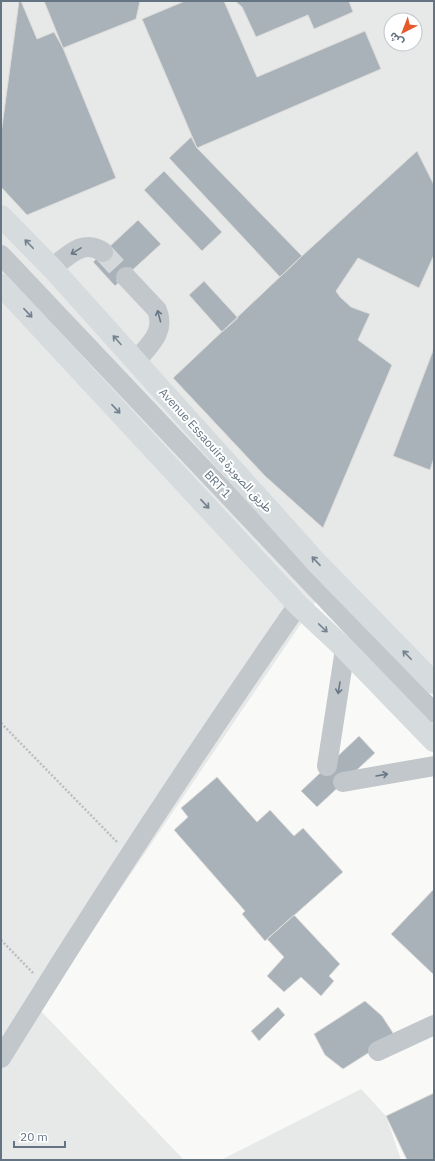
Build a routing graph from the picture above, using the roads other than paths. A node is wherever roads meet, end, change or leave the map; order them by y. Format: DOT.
graph roads {
  1 [pos="1,216"];
  2 [pos="103,252"];
  3 [pos="1,255"];
  4 [pos="52,268"];
  5 [pos="126,277"];
  6 [pos="1,285"];
  7 [pos="136,361"];
  8 [pos="298,605"];
  9 [pos="345,649"];
  10 [pos="434,683"];
  11 [pos="434,713"];
  12 [pos="434,741"];
  13 [pos="327,766"];
  14 [pos="434,766"];
  15 [pos="343,782"];
  16 [pos="434,1025"];
  17 [pos="378,1051"];
  18 [pos="1,1058"];
  4 -- 1 [label="main road, Avenue Essaouira طريق الصويرة, one-way"];
  2 -- 4 [label="street, one-way"];
  3 -- 11 [label="street, BRT 1"];
  7 -- 4 [label="main road, Avenue Essaouira طريق الصويرة, one-way"];
  7 -- 5 [label="street, one-way"];
  6 -- 8 [label="main road, one-way"];
  10 -- 7 [label="main road, Avenue Essaouira طريق الصويرة, one-way"];
  8 -- 9 [label="main road, one-way"];
  8 -- 18 [label="street"];
  9 -- 12 [label="main road"];
  9 -- 13 [label="street, one-way"];
  15 -- 14 [label="street, one-way"];
  16 -- 17 [label="street"];
}
